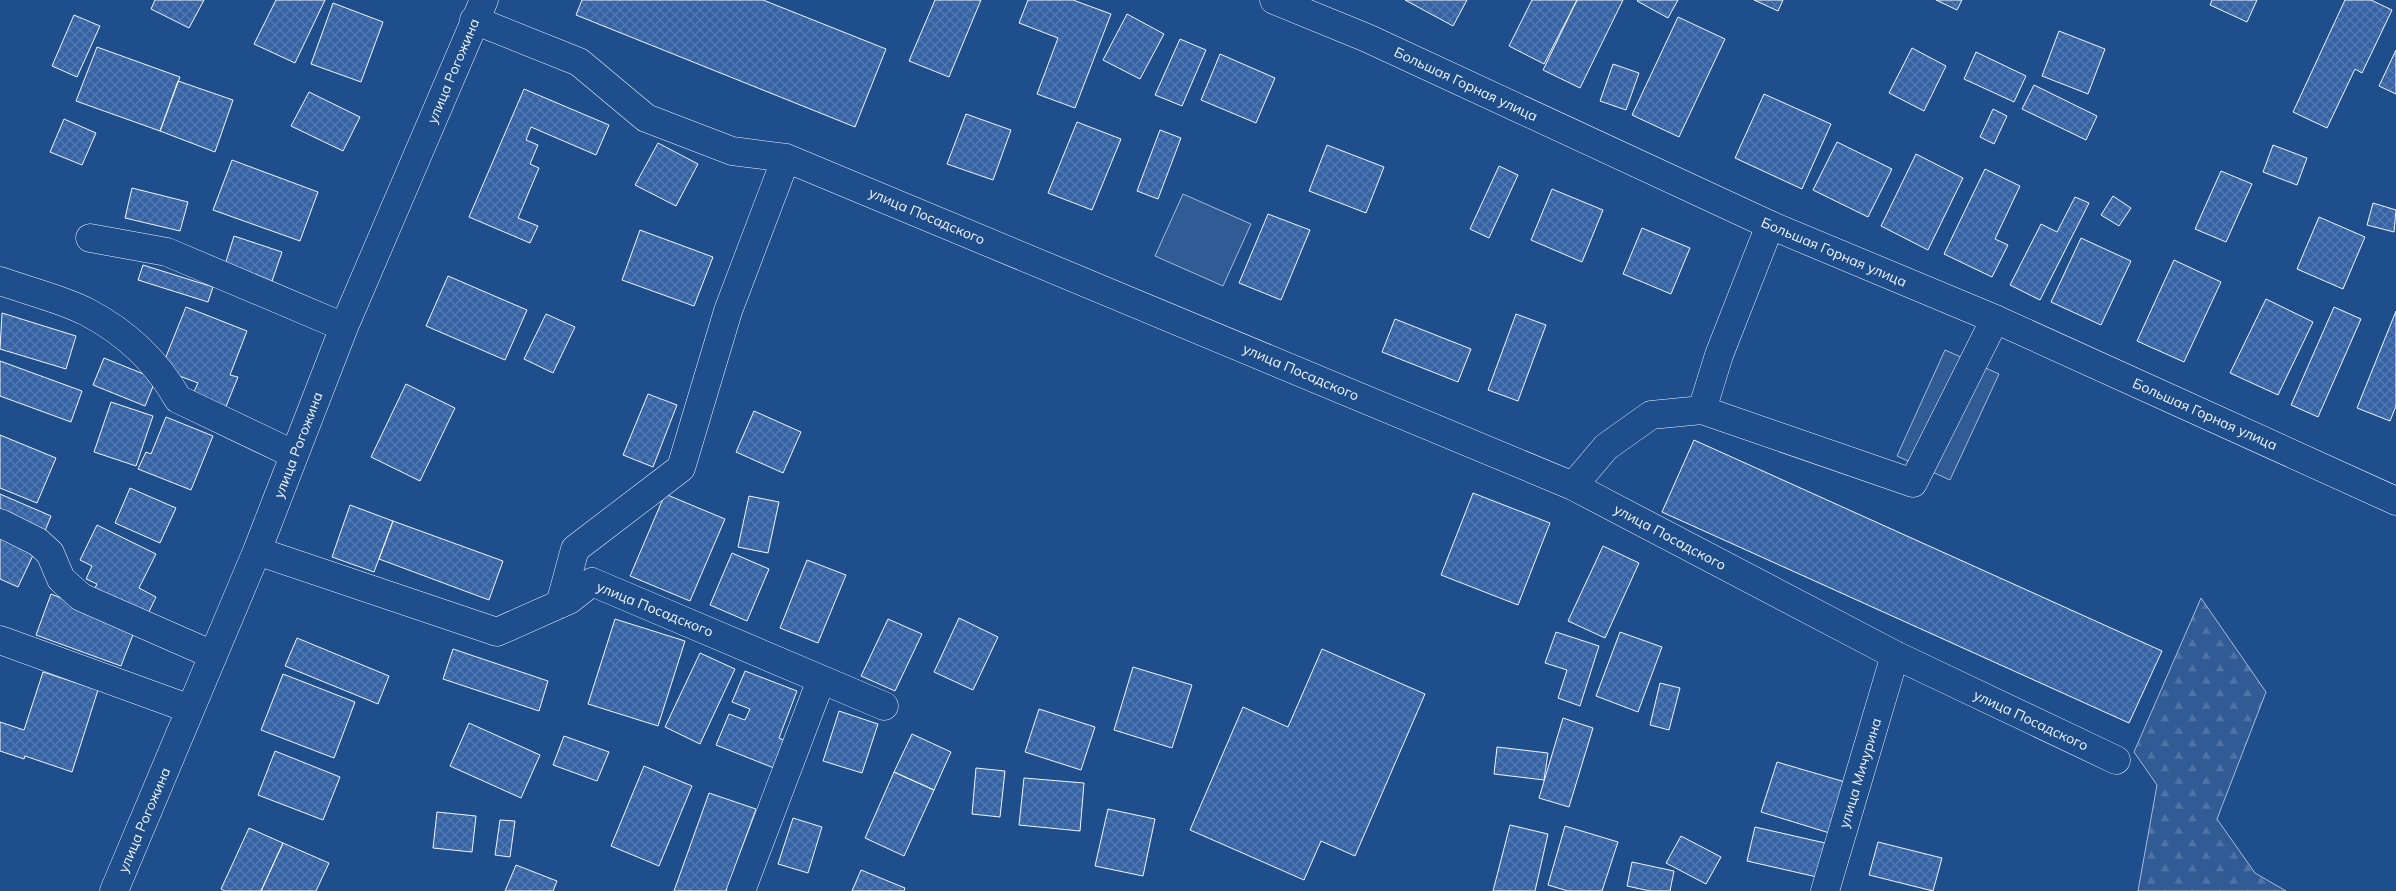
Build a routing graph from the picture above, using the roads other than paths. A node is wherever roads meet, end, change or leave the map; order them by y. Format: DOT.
graph roads {
  1 [pos="1274,0"];
  2 [pos="479,10"];
  3 [pos="786,158"];
  4 [pos="1770,225"];
  5 [pos="90,238"];
  6 [pos="0,281"];
  7 [pos="1995,319"];
  8 [pos="344,327"];
  9 [pos="1702,410"];
  10 [pos="293,454"];
  11 [pos="1573,486"];
  12 [pos="2396,501"];
  13 [pos="0,523"];
  14 [pos="257,551"];
  15 [pos="560,604"];
  16 [pos="0,640"];
  17 [pos="213,655"];
  18 [pos="1895,655"];
  19 [pos="821,680"];
  20 [pos="884,706"];
  21 [pos="190,709"];
  22 [pos="2116,760"];
  23 [pos="114,891"];
  24 [pos="741,891"];
  25 [pos="1825,891"];
  1 -- 4 [label="street, Большая Горная улица"];
  2 -- 3 [label="street, улица Посадского"];
  2 -- 8 [label="street, улица Рогожина"];
  3 -- 11 [label="street, улица Посадского"];
  3 -- 15 [label="street"];
  4 -- 7 [label="street, Большая Горная улица"];
  4 -- 9 [label="street"];
  5 -- 8 [label="street"];
  6 -- 10 [label="street"];
  7 -- 9 [label="street"];
  7 -- 12 [label="street, Большая Горная улица"];
  8 -- 10 [label="street, улица Рогожина"];
  9 -- 11 [label="street"];
  10 -- 14 [label="street, улица Рогожина"];
  11 -- 18 [label="street, улица Посадского"];
  13 -- 17 [label="street"];
  14 -- 15 [label="street, улица Посадского"];
  14 -- 17 [label="street, улица Рогожина"];
  15 -- 19 [label="street, улица Посадского"];
  16 -- 21 [label="street"];
  17 -- 21 [label="street, улица Рогожина"];
  18 -- 22 [label="street, улица Посадского"];
  18 -- 25 [label="street, улица Мичурина"];
  19 -- 20 [label="street, улица Посадского"];
  19 -- 24 [label="street"];
  21 -- 23 [label="street, улица Рогожина"];
}
